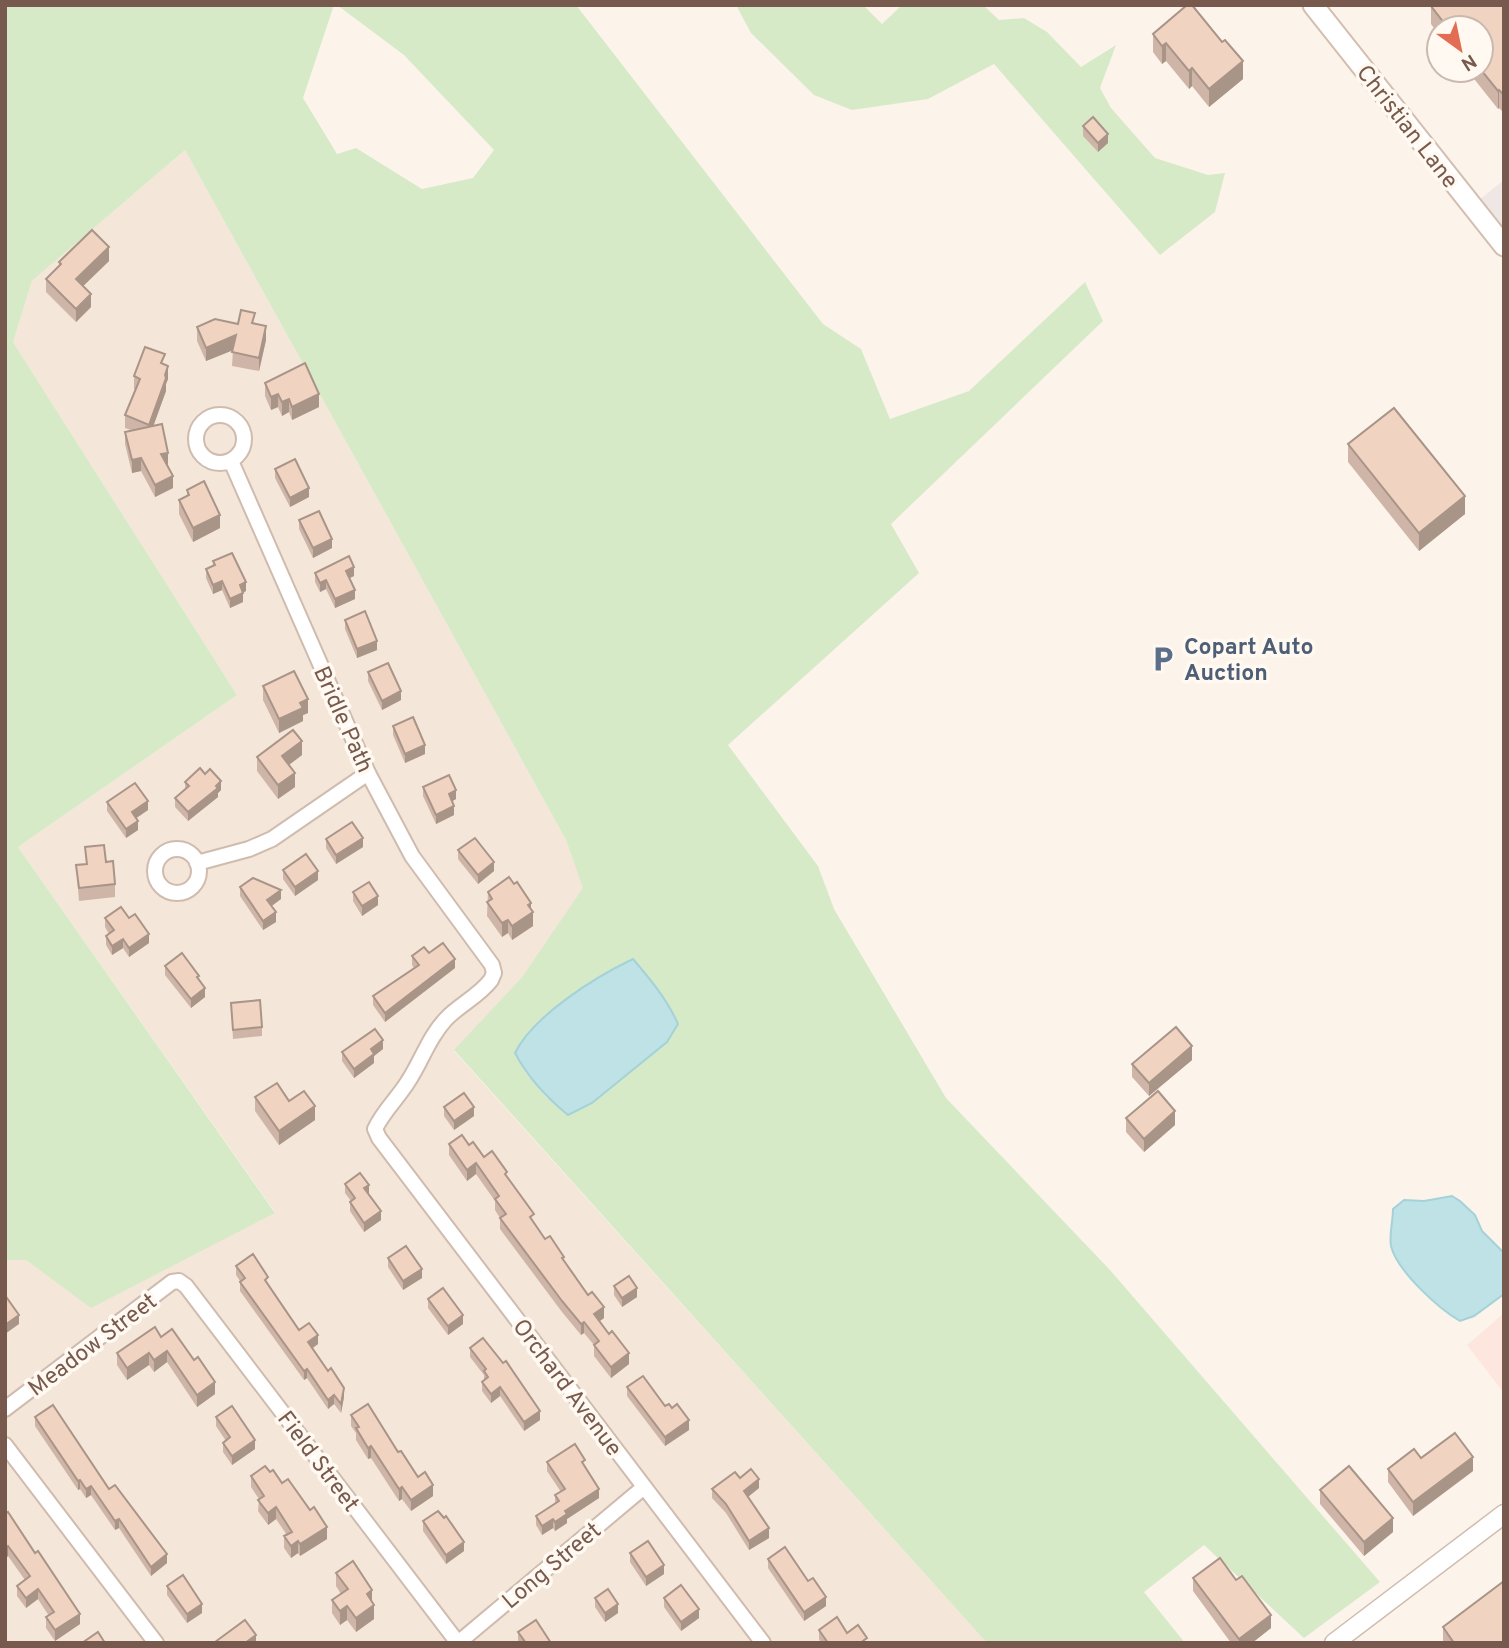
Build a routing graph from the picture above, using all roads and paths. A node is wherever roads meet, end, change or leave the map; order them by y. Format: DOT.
graph roads {
  1 [pos="1313,5"];
  2 [pos="1504,246"];
  3 [pos="231,461"];
  4 [pos="368,773"];
  5 [pos="197,863"];
  6 [pos="375,1129"];
  7 [pos="179,1280"];
  8 [pos="5,1409"];
  9 [pos="5,1445"];
  10 [pos="644,1487"];
  11 [pos="1504,1514"];
  12 [pos="156,1643"];
  13 [pos="458,1643"];
  14 [pos="763,1643"];
  15 [pos="1334,1643"];
  1 -- 2 [label="main road, Christian Lane"];
  3 -- 4 [label="street, Bridle Path"];
  4 -- 5 [label="street"];
  4 -- 6 [label="street, Bridle Path"];
  6 -- 10 [label="street, Orchard Avenue"];
  7 -- 8 [label="street, Meadow Street"];
  7 -- 13 [label="street, Field Street"];
  9 -- 12 [label="street"];
  10 -- 13 [label="street, Long Street"];
  10 -- 14 [label="street, Orchard Avenue"];
  11 -- 15 [label="street"];
}
